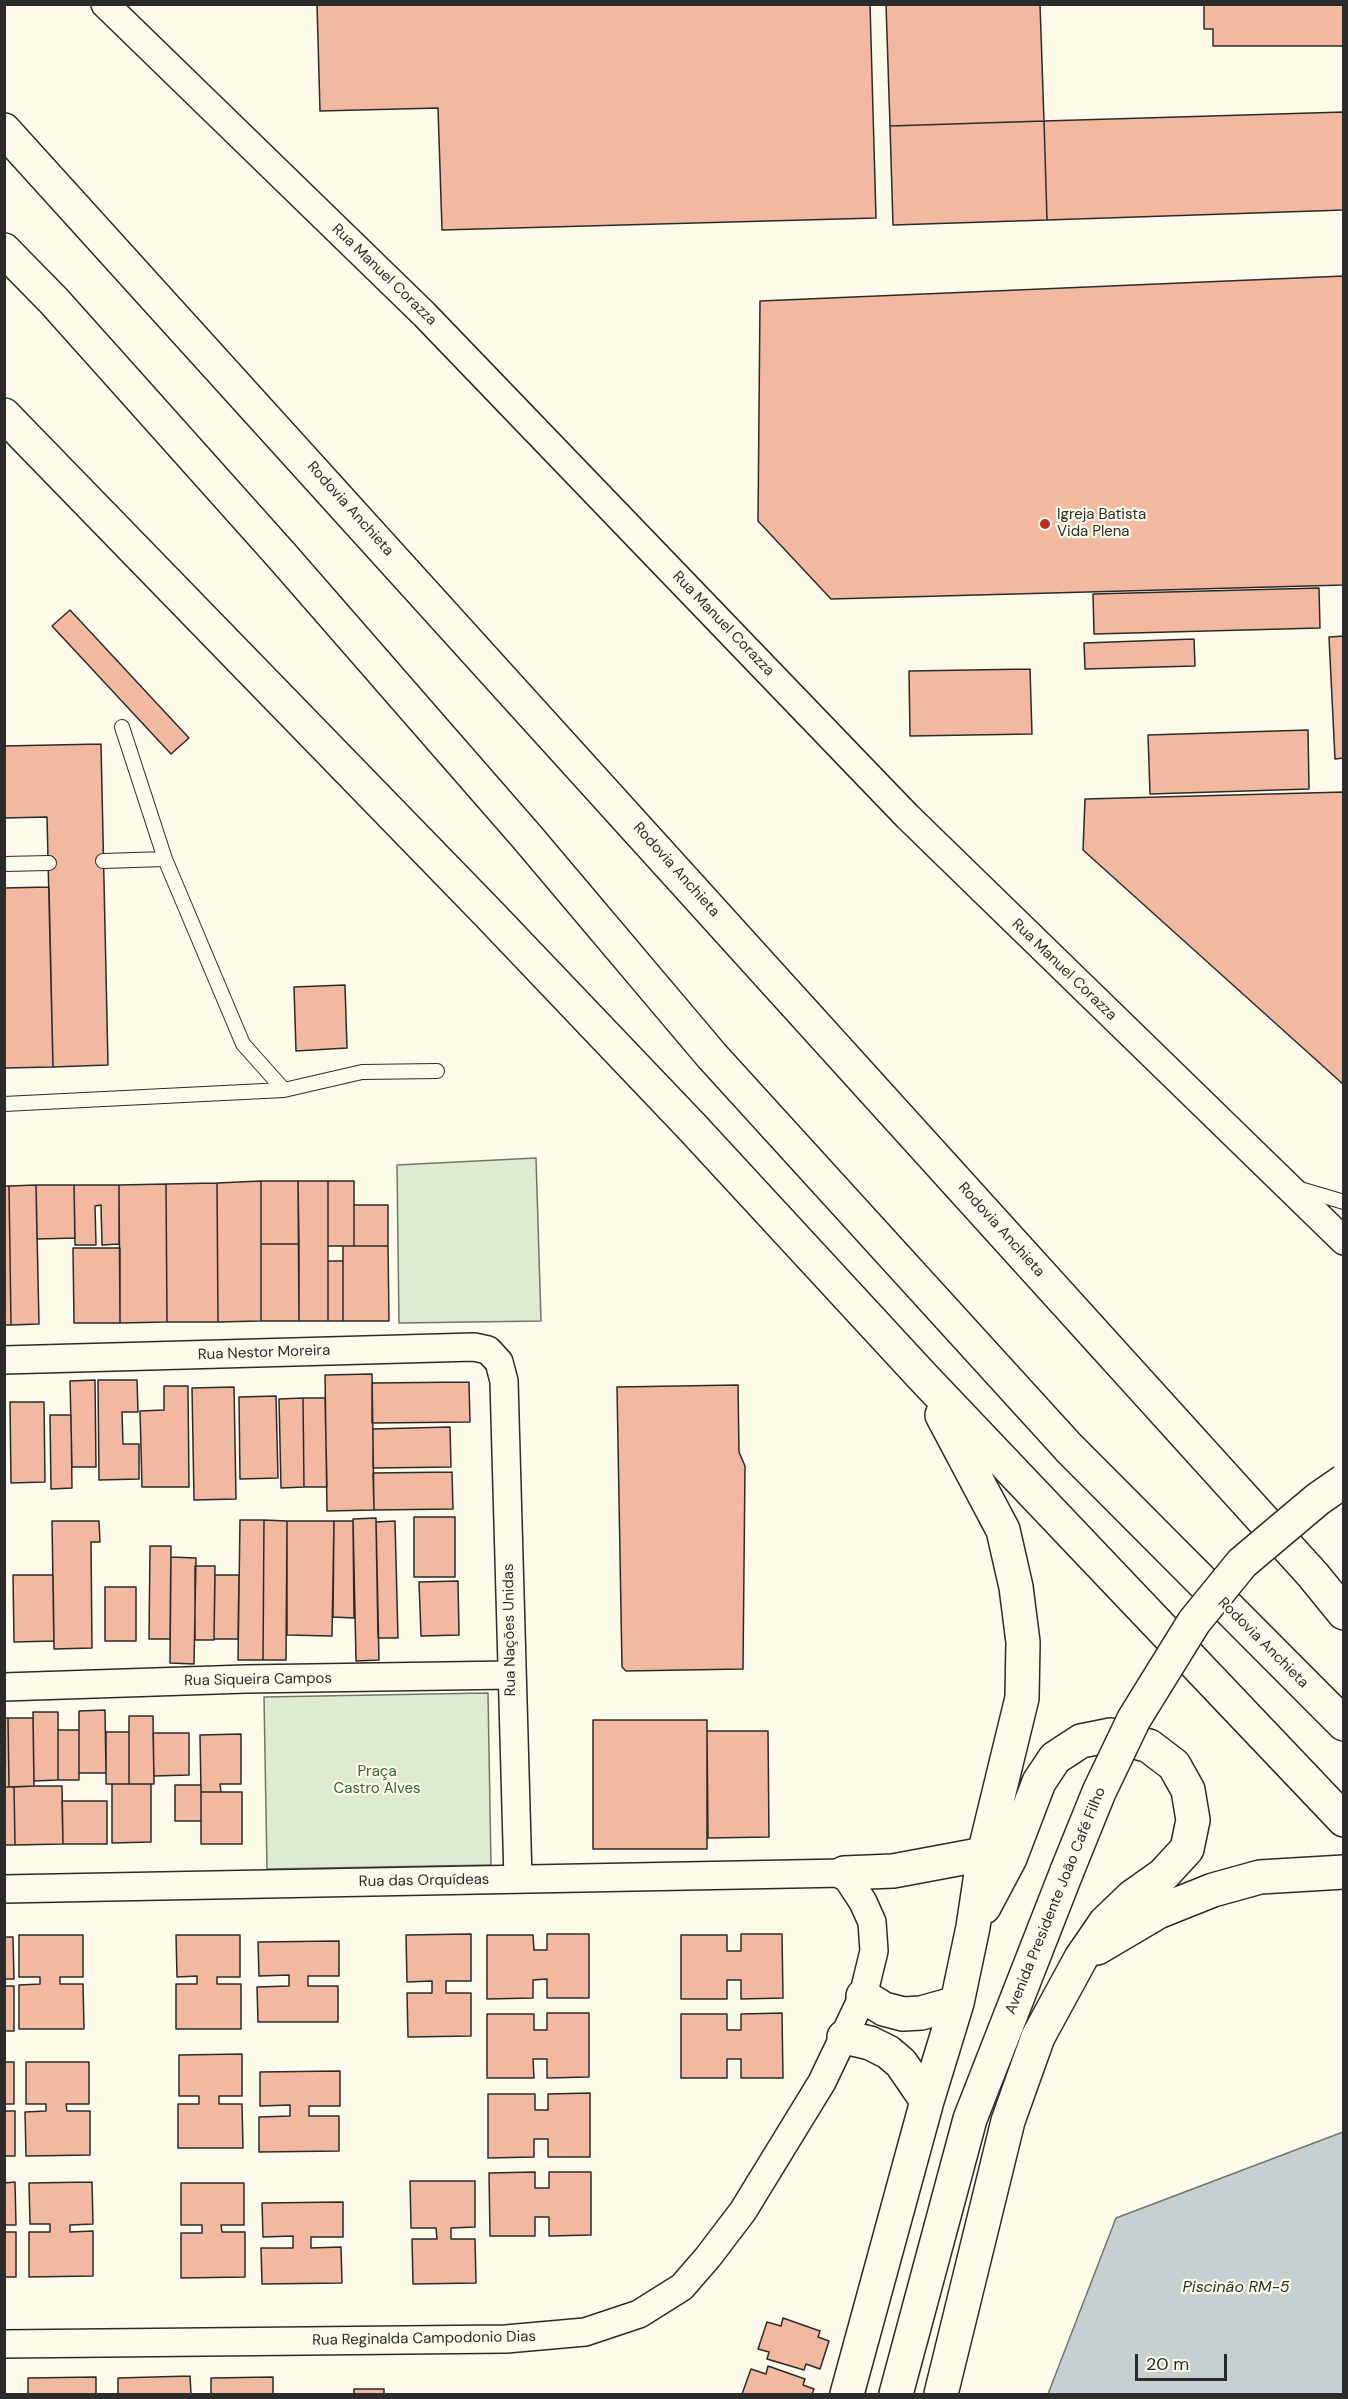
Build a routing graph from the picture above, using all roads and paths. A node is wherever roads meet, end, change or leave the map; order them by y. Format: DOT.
graph roads {
  1 [pos="105,4"];
  2 [pos="4,110"];
  3 [pos="4,130"];
  4 [pos="31,156"];
  5 [pos="4,250"];
  6 [pos="4,415"];
  7 [pos="122,727"];
  8 [pos="165,859"];
  9 [pos="103,861"];
  10 [pos="49,863"];
  11 [pos="4,864"];
  12 [pos="437,1071"];
  13 [pos="284,1090"];
  14 [pos="4,1104"];
  15 [pos="1286,1185"];
  16 [pos="1344,1202"];
  17 [pos="1344,1241"];
  18 [pos="4,1360"];
  19 [pos="922,1376"];
  20 [pos="504,1381"];
  21 [pos="1344,1481"];
  22 [pos="1313,1575"];
  23 [pos="1344,1585"];
  24 [pos="1344,1613"];
  25 [pos="511,1675"];
  26 [pos="4,1687"];
  27 [pos="1344,1724"];
  28 [pos="1344,1820"];
  29 [pos="984,1854"];
  30 [pos="1344,1872"];
  31 [pos="844,1873"];
  32 [pos="518,1880"];
  33 [pos="4,1888"];
  34 [pos="973,1927"];
  35 [pos="1081,1958"];
  36 [pos="863,1996"];
  37 [pos="957,2003"];
  38 [pos="844,2037"];
  39 [pos="927,2101"];
  40 [pos="4,2344"];
  41 [pos="847,2394"];
  42 [pos="896,2394"];
  43 [pos="941,2394"];
  1 -- 15 [label="street, Rua Manuel Corazza"];
  2 -- 4 [label="main road"];
  3 -- 4 [label="main road, Rodovia Anchieta"];
  4 -- 22 [label="main road, Rodovia Anchieta"];
  5 -- 27 [label="main road, Rodovia Anchieta"];
  6 -- 19 [label="main road"];
  7 -- 8 [label="lane"];
  8 -- 9 [label="lane"];
  8 -- 13 [label="lane"];
  10 -- 11 [label="lane"];
  12 -- 13 [label="lane"];
  13 -- 14 [label="lane"];
  15 -- 16 [label="lane"];
  15 -- 17 [label="street, Rua Manuel Corazza"];
  18 -- 20 [label="street, Rua Nestor Moreira"];
  19 -- 28 [label="main road"];
  19 -- 29 [label="main road"];
  20 -- 25 [label="street, Rua Nações Unidas"];
  21 -- 42 [label="main road, Avenida Presidente João Café Filho, bridge"];
  22 -- 23 [label="main road"];
  22 -- 24 [label="main road, Rodovia Anchieta"];
  25 -- 26 [label="street, Rua Siqueira Campos"];
  25 -- 32 [label="street, Rua Nações Unidas"];
  29 -- 31 [label="main road"];
  29 -- 34 [label="main road"];
  30 -- 35 [label="main road"];
  31 -- 32 [label="street, Rua das Orquídeas"];
  31 -- 36 [label="street, Rua Reginalda Campodonio Dias"];
  32 -- 33 [label="street, Rua das Orquídeas"];
  34 -- 35 [label="main road"];
  34 -- 37 [label="main road"];
  35 -- 43 [label="main road"];
  36 -- 37 [label="main road"];
  36 -- 38 [label="street, Rua Reginalda Campodonio Dias"];
  37 -- 39 [label="main road"];
  38 -- 39 [label="main road"];
  38 -- 40 [label="street, Rua Reginalda Campodonio Dias"];
  39 -- 41 [label="main road"];
}
